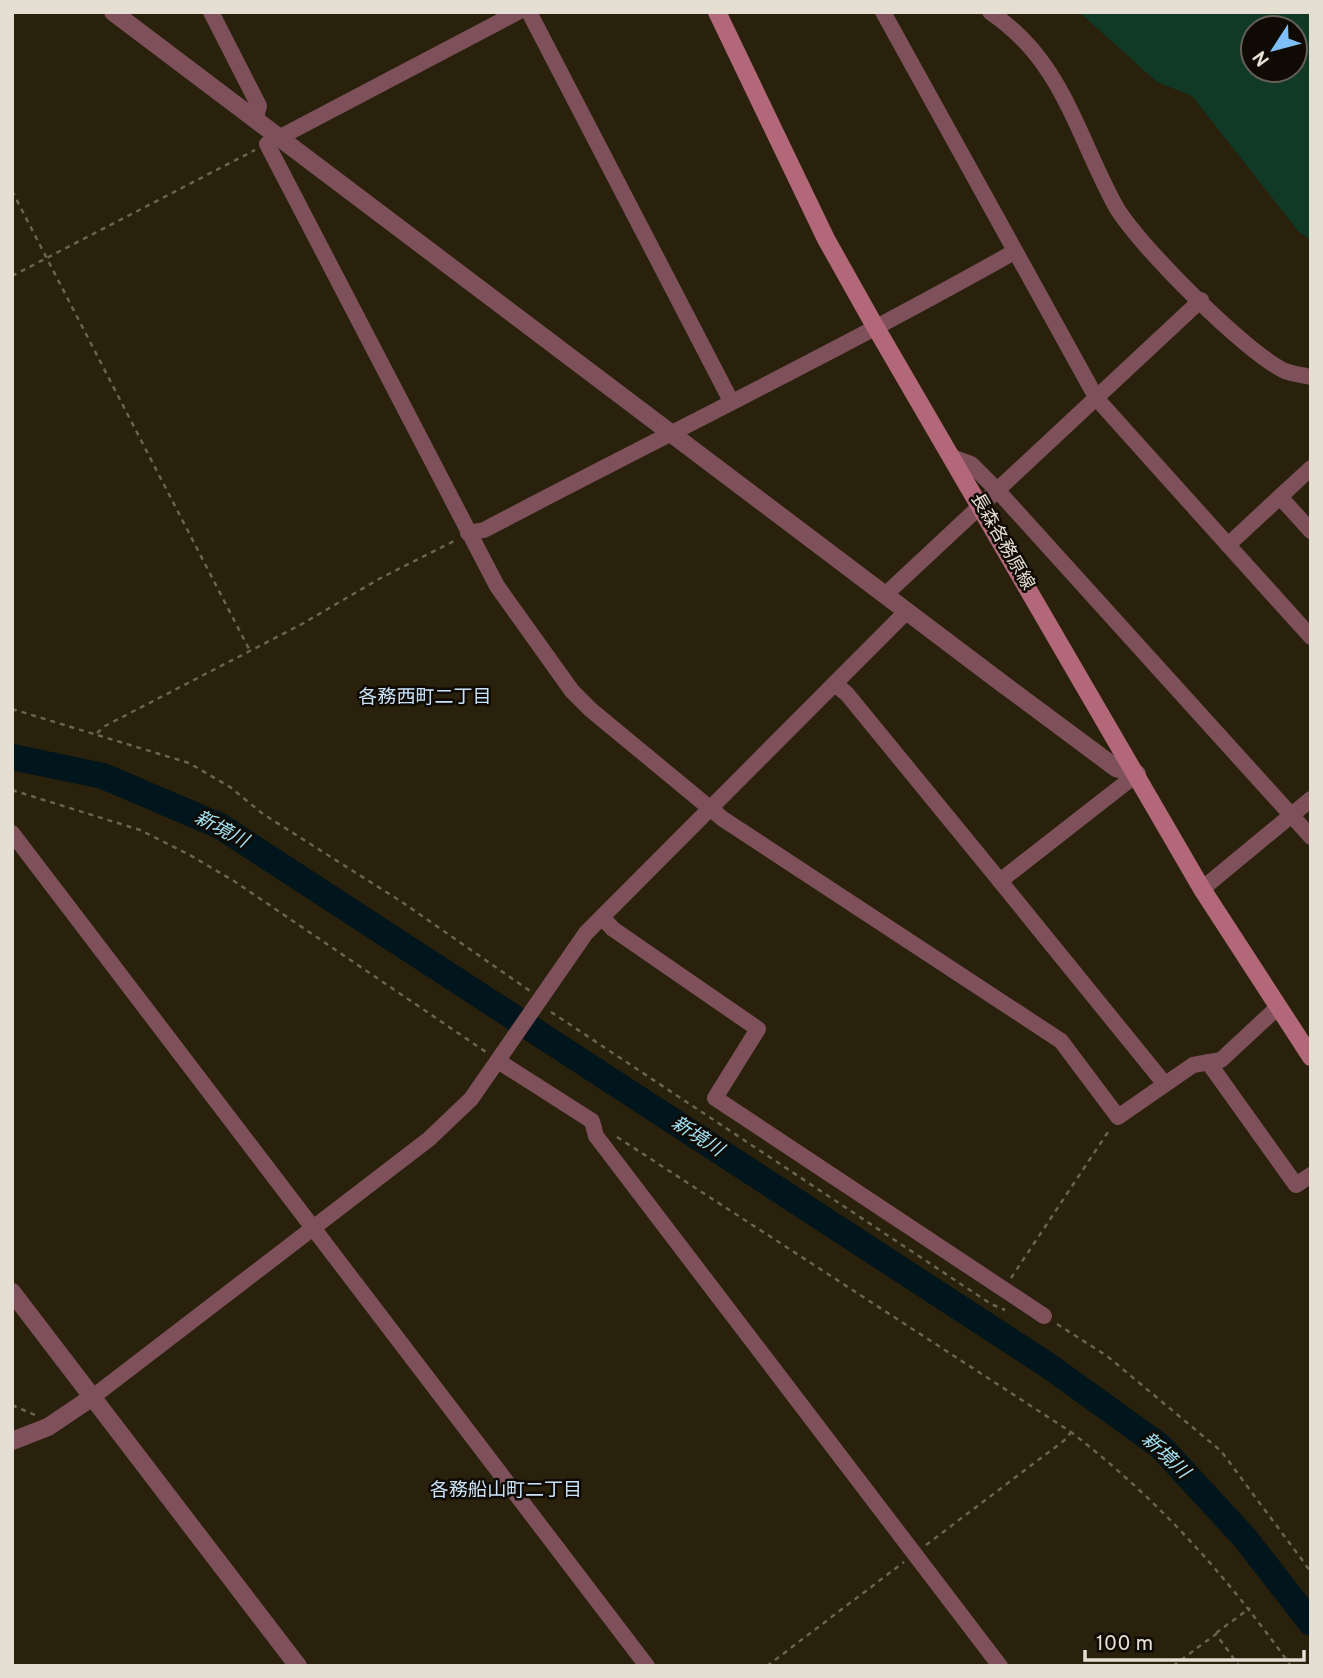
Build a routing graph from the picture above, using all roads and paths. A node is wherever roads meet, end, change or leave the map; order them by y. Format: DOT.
graph roads {
  1 [pos="113,12"];
  2 [pos="211,12"];
  3 [pos="519,12"];
  4 [pos="529,12"];
  5 [pos="717,12"];
  6 [pos="883,12"];
  7 [pos="990,12"];
  8 [pos="255,120"];
  9 [pos="272,140"];
  10 [pos="12,191"];
  11 [pos="1014,252"];
  12 [pos="47,258"];
  13 [pos="12,276"];
  14 [pos="1201,300"];
  15 [pos="877,329"];
  16 [pos="1311,377"];
  17 [pos="1097,399"];
  18 [pos="731,401"];
  19 [pos="672,431"];
  20 [pos="953,457"];
  21 [pos="1311,468"];
  22 [pos="998,491"];
  23 [pos="1280,497"];
  24 [pos="982,508"];
  25 [pos="1311,531"];
  26 [pos="468,533"];
  27 [pos="1228,545"];
  28 [pos="886,594"];
  29 [pos="907,611"];
  30 [pos="1311,637"];
  31 [pos="249,649"];
  32 [pos="835,684"];
  33 [pos="12,709"];
  34 [pos="97,733"];
  35 [pos="1137,774"];
  36 [pos="12,790"];
  37 [pos="1311,799"];
  38 [pos="712,810"];
  39 [pos="1291,816"];
  40 [pos="12,833"];
  41 [pos="1311,837"];
  42 [pos="1000,881"];
  43 [pos="1202,889"];
  44 [pos="602,917"];
  45 [pos="535,1004"];
  46 [pos="1278,1007"];
  47 [pos="1311,1057"];
  48 [pos="498,1061"];
  49 [pos="1208,1062"];
  50 [pos="1164,1083"];
  51 [pos="1118,1117"];
  52 [pos="615,1136"];
  53 [pos="1311,1175"];
  54 [pos="314,1227"];
  55 [pos="1004,1290"];
  56 [pos="12,1292"];
  57 [pos="1008,1311"];
  58 [pos="1044,1316"];
  59 [pos="94,1396"];
  60 [pos="12,1405"];
  61 [pos="48,1427"];
  62 [pos="1071,1432"];
  63 [pos="12,1441"];
  64 [pos="915,1553"];
  65 [pos="1311,1572"];
  66 [pos="1250,1608"];
  67 [pos="1216,1634"];
  68 [pos="298,1666"];
  69 [pos="647,1666"];
  70 [pos="767,1666"];
  71 [pos="1000,1666"];
  72 [pos="1173,1666"];
  73 [pos="1239,1666"];
  74 [pos="1292,1666"];
  1 -- 8 [label="street"];
  2 -- 8 [label="street"];
  3 -- 9 [label="street"];
  4 -- 18 [label="street"];
  5 -- 15 [label="main road, 長森各務原線"];
  6 -- 11 [label="street"];
  7 -- 14 [label="street"];
  8 -- 9 [label="street"];
  9 -- 12 [label="path"];
  9 -- 19 [label="street"];
  9 -- 26 [label="street"];
  10 -- 12 [label="path"];
  11 -- 15 [label="street"];
  11 -- 17 [label="street"];
  12 -- 13 [label="path"];
  12 -- 31 [label="path"];
  14 -- 16 [label="street"];
  14 -- 17 [label="street"];
  15 -- 18 [label="street"];
  15 -- 20 [label="main road, 長森各務原線"];
  17 -- 22 [label="street"];
  17 -- 27 [label="street"];
  18 -- 19 [label="street"];
  19 -- 26 [label="street"];
  19 -- 28 [label="street"];
  20 -- 22 [label="street"];
  20 -- 24 [label="main road, 長森各務原線"];
  21 -- 23 [label="street"];
  22 -- 24 [label="street"];
  22 -- 39 [label="street"];
  23 -- 25 [label="street"];
  23 -- 27 [label="street"];
  24 -- 28 [label="street"];
  24 -- 35 [label="main road, 長森各務原線"];
  26 -- 31 [label="path"];
  26 -- 38 [label="street"];
  27 -- 30 [label="street"];
  28 -- 29 [label="street"];
  29 -- 32 [label="street"];
  29 -- 35 [label="street"];
  31 -- 34 [label="path"];
  32 -- 38 [label="street"];
  32 -- 42 [label="street"];
  33 -- 34 [label="path"];
  34 -- 45 [label="path"];
  35 -- 42 [label="street"];
  35 -- 43 [label="main road, 長森各務原線"];
  36 -- 48 [label="path"];
  37 -- 39 [label="street"];
  38 -- 44 [label="street"];
  38 -- 51 [label="street"];
  39 -- 41 [label="street"];
  39 -- 43 [label="street"];
  40 -- 54 [label="street"];
  42 -- 50 [label="street"];
  43 -- 46 [label="main road, 長森各務原線"];
  44 -- 45 [label="street"];
  44 -- 55 [label="street"];
  45 -- 48 [label="street"];
  45 -- 57 [label="path"];
  46 -- 47 [label="main road, 長森各務原線"];
  46 -- 49 [label="street"];
  48 -- 54 [label="street"];
  48 -- 64 [label="street"];
  49 -- 50 [label="street"];
  49 -- 53 [label="street"];
  50 -- 51 [label="street"];
  51 -- 55 [label="path"];
  52 -- 62 [label="path"];
  54 -- 59 [label="street"];
  54 -- 69 [label="street"];
  55 -- 58 [label="street"];
  56 -- 59 [label="street"];
  58 -- 65 [label="path"];
  59 -- 61 [label="street"];
  59 -- 68 [label="street"];
  60 -- 61 [label="path"];
  61 -- 63 [label="street"];
  62 -- 64 [label="path"];
  62 -- 66 [label="path"];
  64 -- 70 [label="path"];
  64 -- 71 [label="street"];
  66 -- 67 [label="path"];
  66 -- 74 [label="path"];
  67 -- 72 [label="path"];
  67 -- 73 [label="path"];
}
